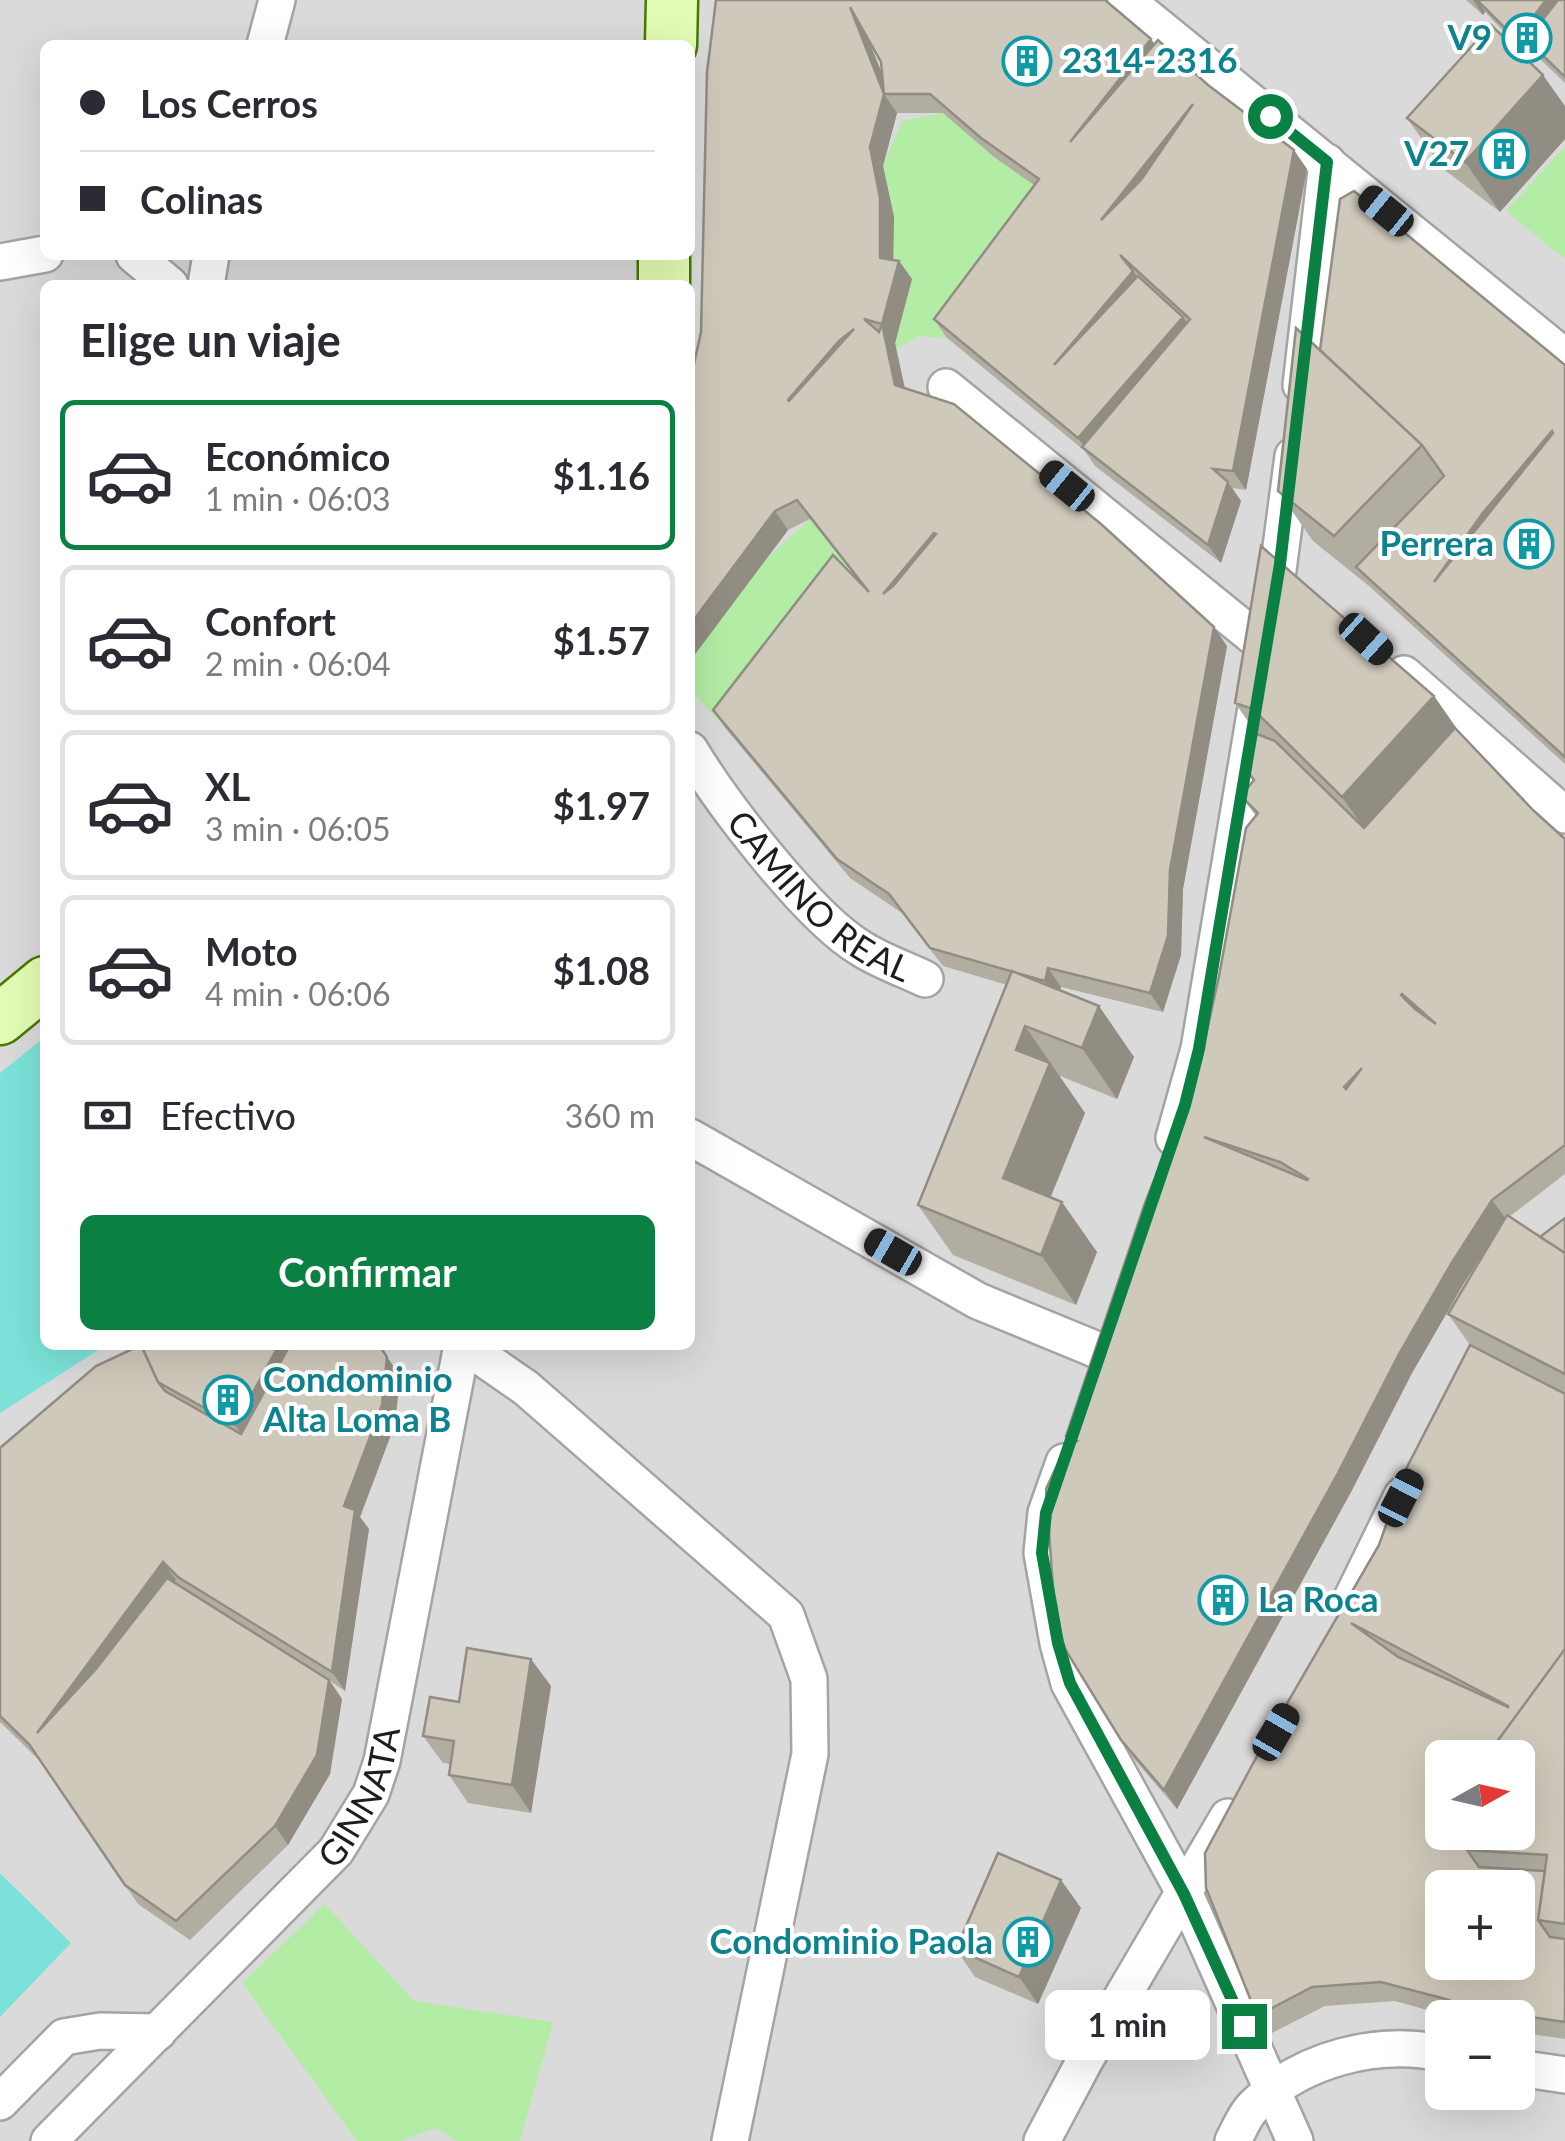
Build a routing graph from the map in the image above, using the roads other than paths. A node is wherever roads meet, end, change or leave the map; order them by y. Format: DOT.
graph roads {
  1 [pos="277,0"];
  2 [pos="672,0"];
  3 [pos="1126,0"];
  4 [pos="266,40"];
  5 [pos="671,40"];
  6 [pos="1327,162"];
  7 [pos="40,255"];
  8 [pos="140,260"];
  9 [pos="0,262"];
  10 [pos="164,280"];
  11 [pos="1565,357"];
  12 [pos="946,387"];
  13 [pos="1280,564"];
  14 [pos="1308,589"];
  15 [pos="1266,648"];
  16 [pos="1380,652"];
  17 [pos="695,757"];
  18 [pos="1565,815"];
  19 [pos="925,979"];
  20 [pos="40,986"];
  21 [pos="0,1019"];
  22 [pos="695,1140"];
  23 [pos="1162,1176"];
  24 [pos="1114,1317"];
  25 [pos="462,1350"];
  26 [pos="470,1350"];
  27 [pos="1102,1352"];
  28 [pos="1090,1388"];
  29 [pos="1077,1424"];
  30 [pos="1418,1464"];
  31 [pos="1330,1637"];
  32 [pos="1243,1791"];
  33 [pos="1184,1894"];
  34 [pos="158,2032"];
  35 [pos="1425,2050"];
  36 [pos="1535,2071"];
  37 [pos="1565,2075"];
  38 [pos="1273,2092"];
  39 [pos="0,2102"];
  40 [pos="49,2141"];
  41 [pos="730,2141"];
  42 [pos="1042,2141"];
  43 [pos="1234,2141"];
  44 [pos="1295,2141"];
  1 -- 4 [label="street"];
  2 -- 5 [label="street"];
  3 -- 6 [label="street"];
  6 -- 11 [label="street"];
  6 -- 13 [label="street"];
  7 -- 9 [label="street"];
  8 -- 10 [label="street"];
  12 -- 15 [label="street"];
  13 -- 14 [label="street"];
  13 -- 15 [label="street"];
  15 -- 23 [label="street"];
  16 -- 18 [label="street"];
  17 -- 19 [label="street, CAMINO REAL"];
  20 -- 21 [label="street"];
  22 -- 27 [label="street"];
  24 -- 27 [label="street"];
  25 -- 34 [label="street, GINNATA"];
  26 -- 41 [label="street"];
  27 -- 28 [label="street"];
  29 -- 33 [label="street"];
  30 -- 31 [label="street"];
  32 -- 33 [label="street"];
  33 -- 38 [label="street"];
  33 -- 42 [label="street"];
  34 -- 39 [label="street"];
  34 -- 40 [label="street, GINNATA"];
  35 -- 38 [label="street"];
  36 -- 37 [label="street"];
  38 -- 43 [label="street"];
  38 -- 44 [label="street"];
}
